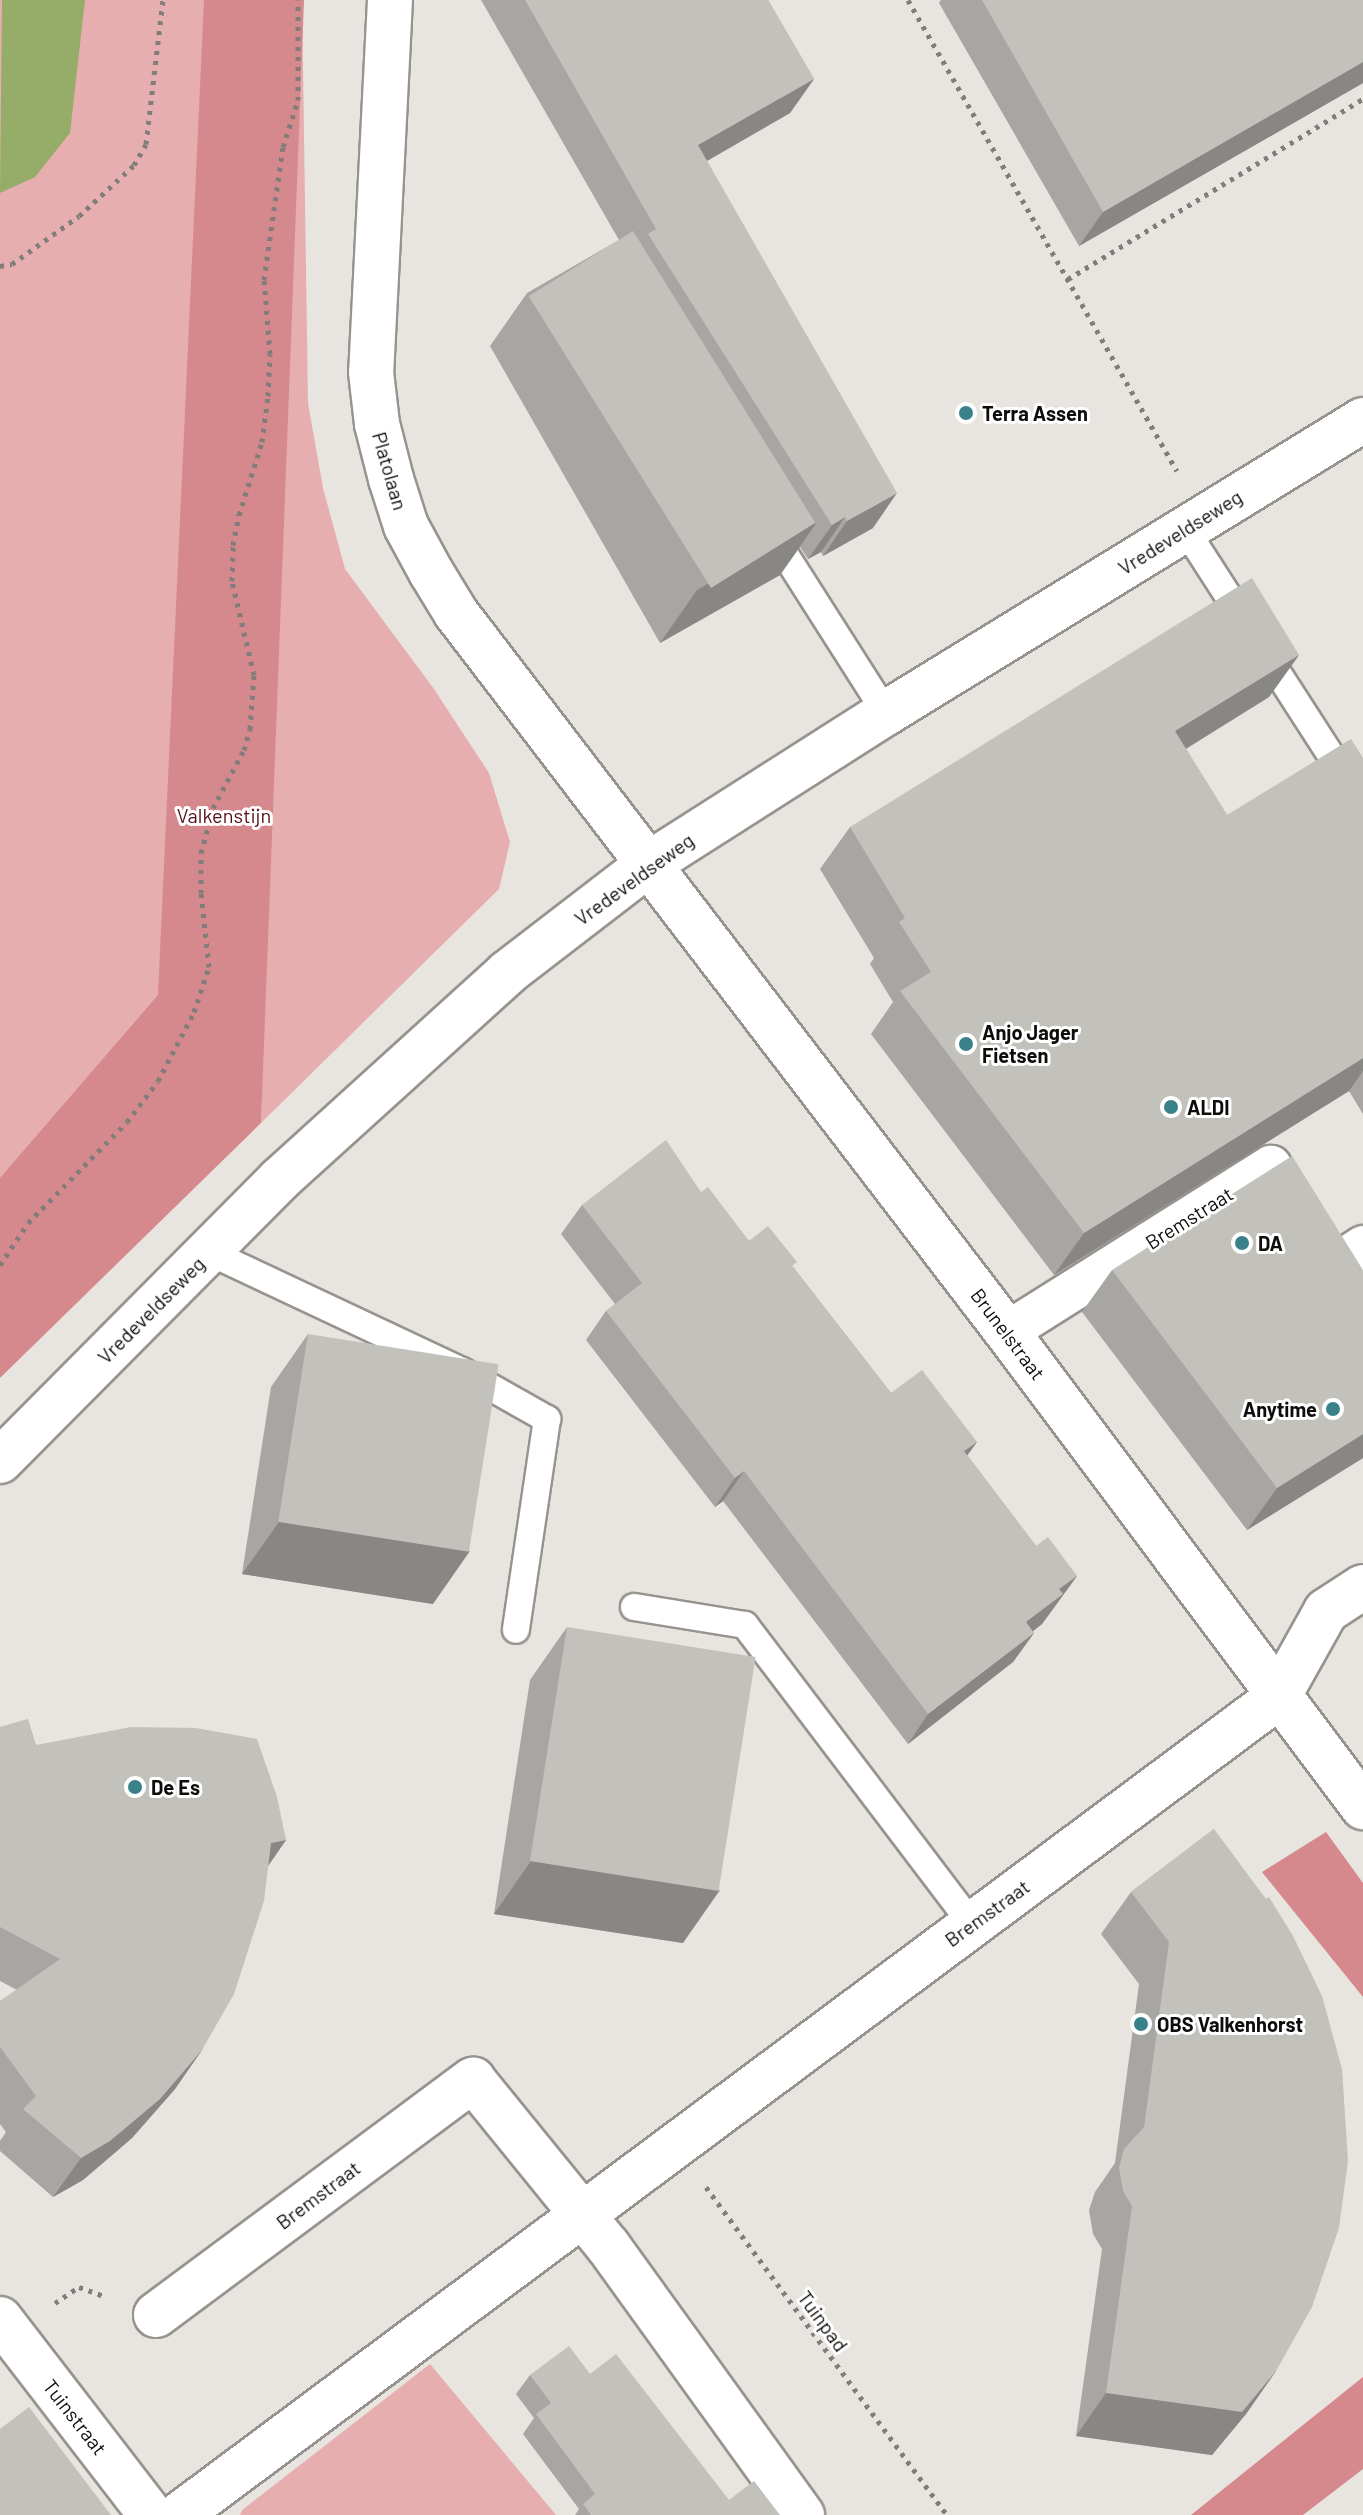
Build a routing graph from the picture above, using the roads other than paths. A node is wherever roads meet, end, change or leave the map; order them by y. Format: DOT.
graph roads {
  1 [pos="390,0"];
  2 [pos="1363,420"];
  3 [pos="761,515"];
  4 [pos="1194,523"];
  5 [pos="886,713"];
  6 [pos="1363,779"];
  7 [pos="647,865"];
  8 [pos="209,1252"];
  9 [pos="1348,1256"];
  10 [pos="1356,1300"];
  11 [pos="1007,1332"];
  12 [pos="0,1461"];
  13 [pos="1363,1587"];
  14 [pos="634,1607"];
  15 [pos="516,1630"];
  16 [pos="1278,1697"];
  17 [pos="1363,1807"];
  18 [pos="972,1924"];
  19 [pos="583,2215"];
  20 [pos="156,2315"];
  21 [pos="4,2333"];
  22 [pos="151,2515"];
  23 [pos="179,2515"];
  24 [pos="802,2515"];
  1 -- 7 [label="street, Platolaan"];
  2 -- 4 [label="street, Vredeveldseweg"];
  3 -- 5 [label="lane"];
  4 -- 5 [label="street, Vredeveldseweg"];
  4 -- 6 [label="lane"];
  5 -- 7 [label="street, Vredeveldseweg"];
  7 -- 8 [label="street, Vredeveldseweg"];
  7 -- 11 [label="street, Brunelstraat"];
  8 -- 12 [label="street, Vredeveldseweg"];
  8 -- 15 [label="lane"];
  9 -- 10 [label="street, Bremstraat"];
  9 -- 11 [label="street, Bremstraat"];
  11 -- 16 [label="street, Brunelstraat"];
  13 -- 16 [label="street, Bremstraat"];
  14 -- 18 [label="lane"];
  16 -- 17 [label="street, Brunelstraat"];
  16 -- 18 [label="street, Bremstraat"];
  18 -- 19 [label="street, Bremstraat"];
  19 -- 20 [label="street, Bremstraat"];
  19 -- 23 [label="street, Bremstraat"];
  19 -- 24 [label="street, Bremstraat"];
  21 -- 22 [label="street, Tuinstraat"];
}
